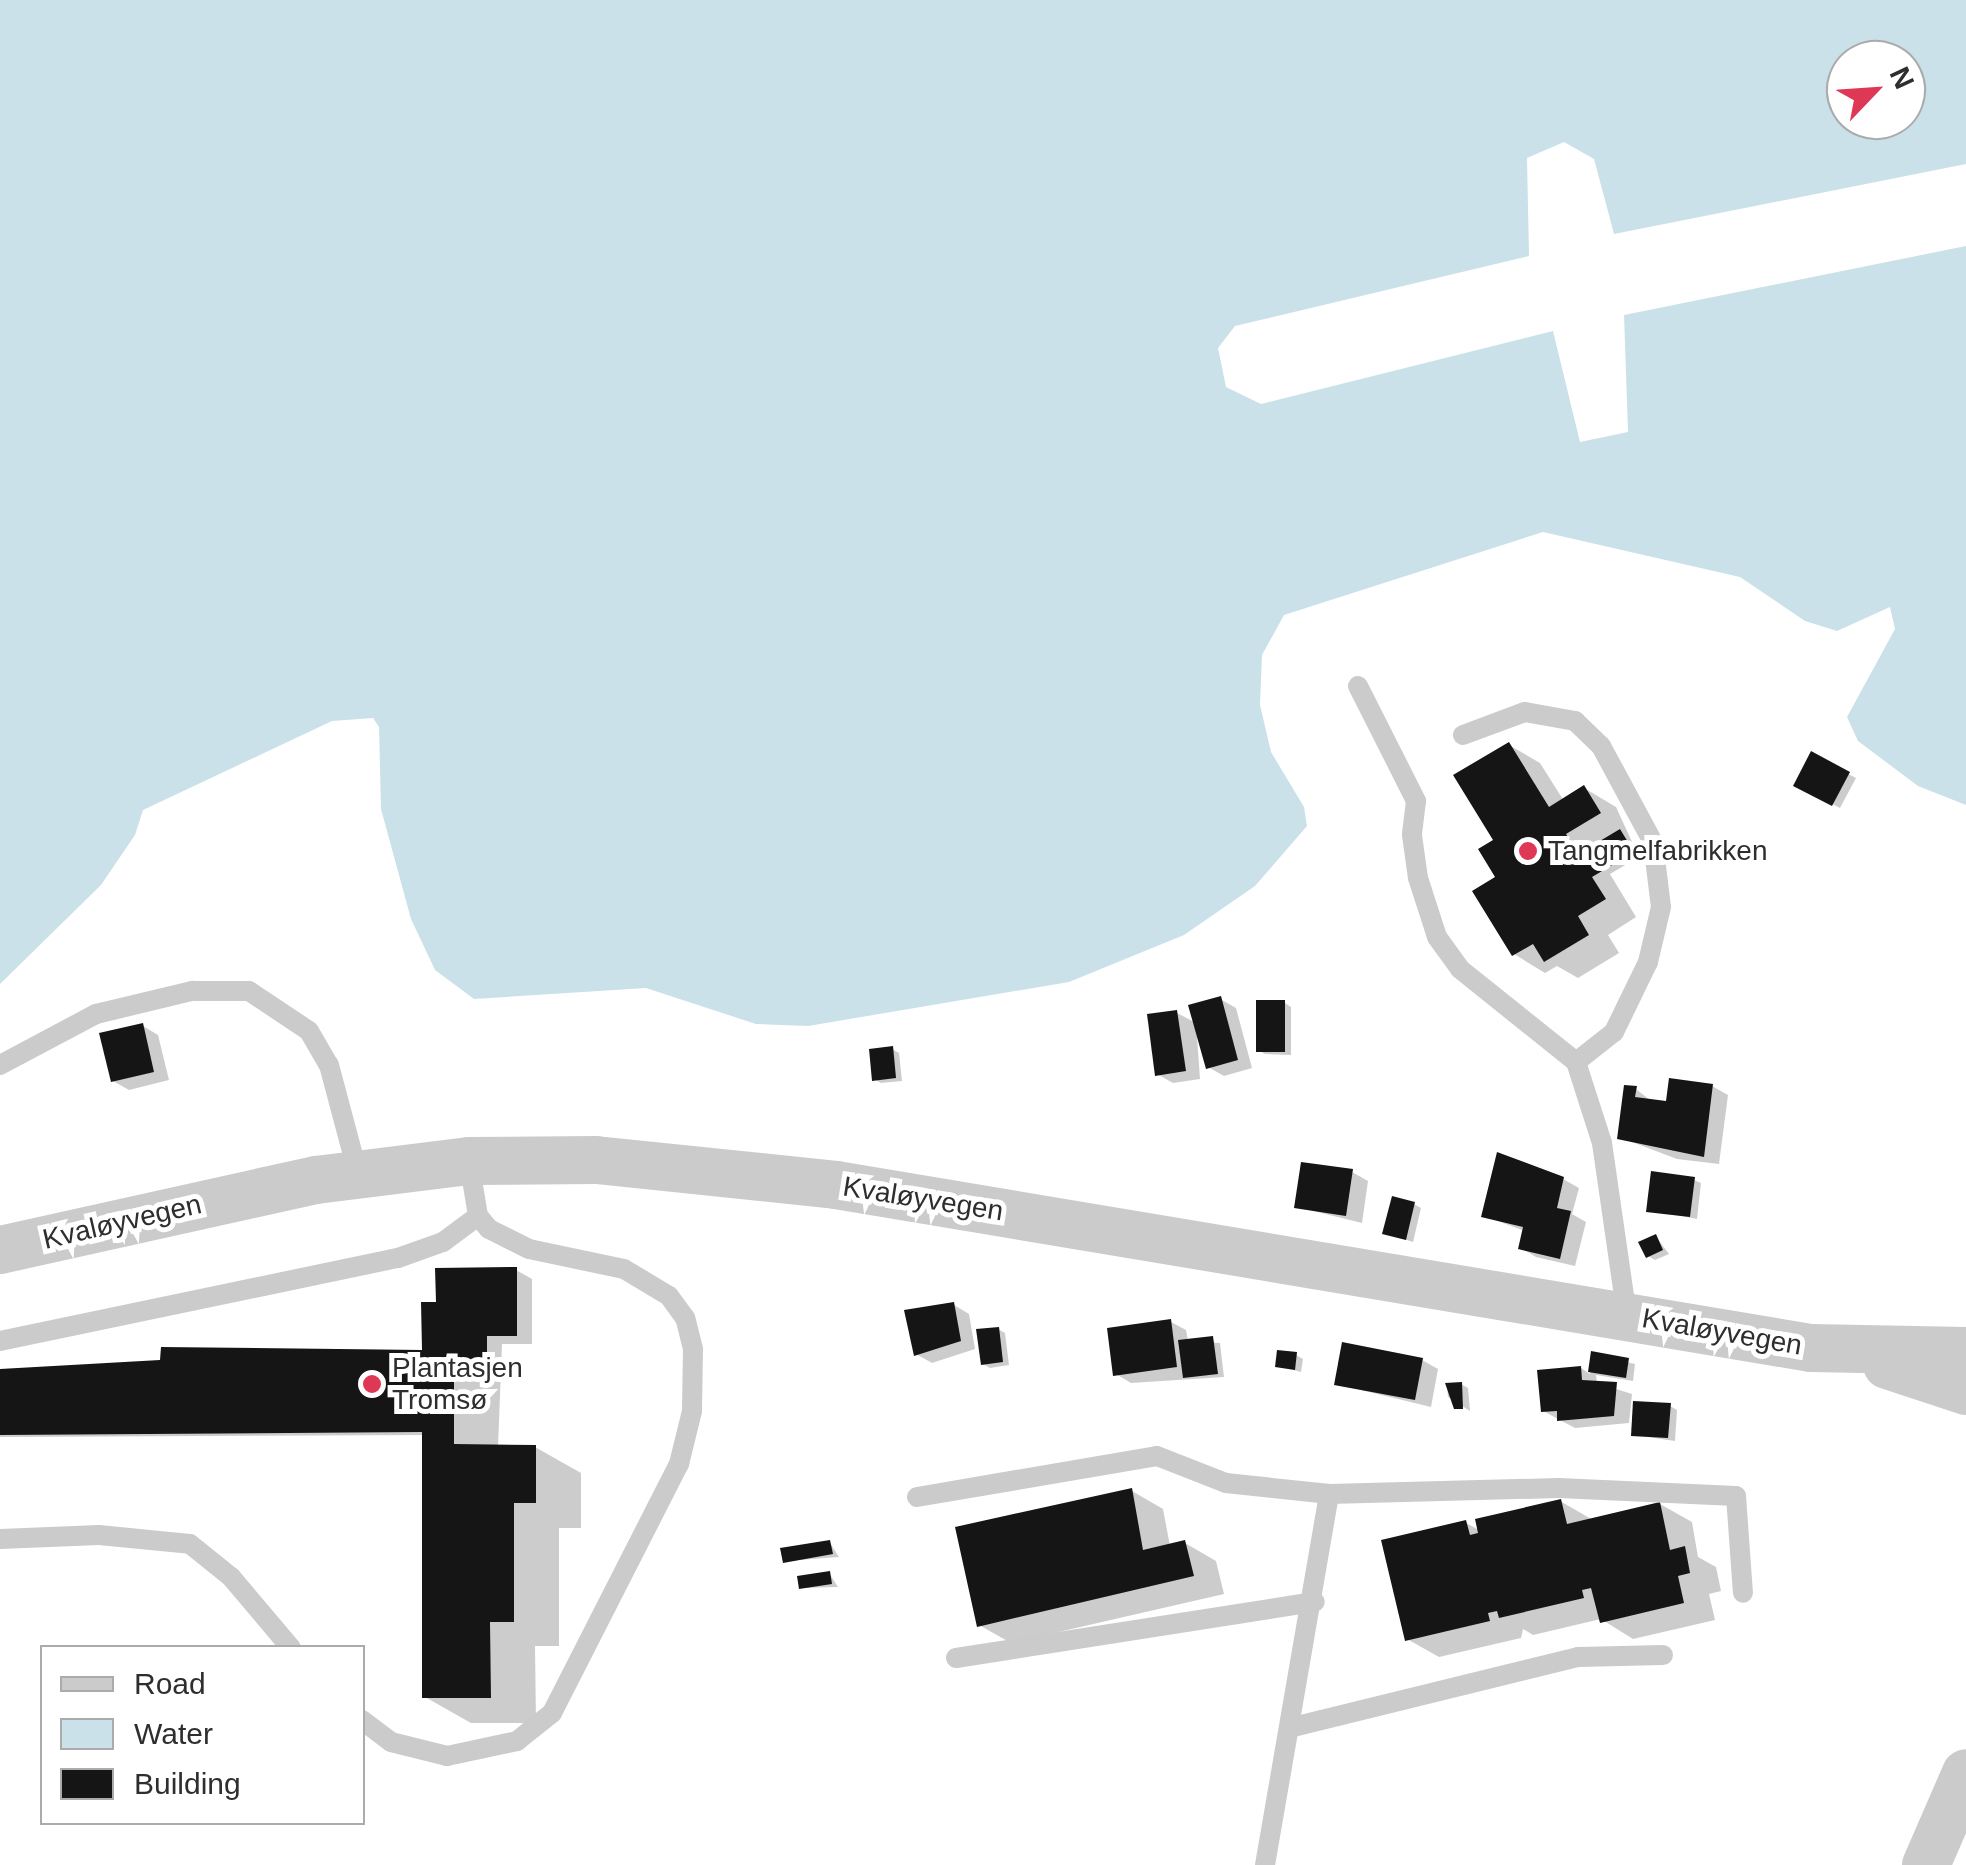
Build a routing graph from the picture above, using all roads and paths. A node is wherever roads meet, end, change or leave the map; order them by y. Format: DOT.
graph roads {
  1 [pos="1358,686"];
  2 [pos="1463,735"];
  3 [pos="1576,1062"];
  4 [pos="0,1065"];
  5 [pos="469,1161"];
  6 [pos="358,1174"];
  7 [pos="478,1216"];
  8 [pos="0,1250"];
  9 [pos="1627,1316"];
  10 [pos="0,1341"];
  11 [pos="1845,1351"];
  12 [pos="1966,1351"];
  13 [pos="1966,1391"];
  14 [pos="1329,1494"];
  15 [pos="917,1497"];
  16 [pos="0,1539"];
  17 [pos="1743,1593"];
  18 [pos="1315,1602"];
  19 [pos="288,1645"];
  20 [pos="1663,1655"];
  21 [pos="956,1658"];
  22 [pos="365,1722"];
  23 [pos="1293,1727"];
  24 [pos="1966,1773"];
  25 [pos="1265,1865"];
  26 [pos="1926,1865"];
  1 -- 3 [label="lane"];
  2 -- 3 [label="lane"];
  3 -- 9 [label="lane"];
  4 -- 6 [label="lane"];
  5 -- 6 [label="street, Kvaløyvegen"];
  5 -- 7 [label="lane"];
  5 -- 9 [label="street, Kvaløyvegen"];
  6 -- 8 [label="street, Kvaløyvegen"];
  7 -- 10 [label="lane"];
  7 -- 22 [label="lane"];
  9 -- 11 [label="street, Kvaløyvegen"];
  11 -- 12 [label="street, Kvaløyvegen"];
  11 -- 13 [label="street, Kvaløyvegen"];
  14 -- 15 [label="lane"];
  14 -- 17 [label="lane"];
  14 -- 18 [label="lane"];
  16 -- 19 [label="lane"];
  18 -- 21 [label="lane"];
  18 -- 23 [label="lane"];
  20 -- 23 [label="lane"];
  23 -- 25 [label="lane"];
  24 -- 26 [label="street"];
}
